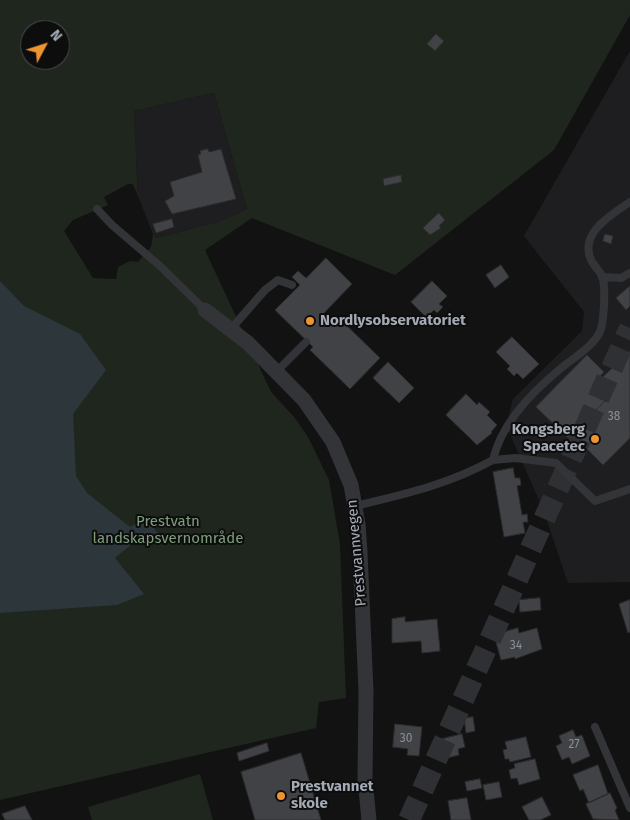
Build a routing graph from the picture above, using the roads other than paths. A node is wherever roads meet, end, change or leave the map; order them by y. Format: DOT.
graph roads {
  1 [pos="630,202"];
  2 [pos="98,209"];
  3 [pos="630,273"];
  4 [pos="602,277"];
  5 [pos="292,284"];
  6 [pos="205,310"];
  7 [pos="230,330"];
  8 [pos="306,342"];
  9 [pos="277,371"];
  10 [pos="492,460"];
  11 [pos="630,489"];
  12 [pos="355,506"];
  13 [pos="595,727"];
  14 [pos="630,808"];
  15 [pos="369,820"];
  1 -- 4 [label="lane"];
  2 -- 6 [label="lane, Prestvannvegen"];
  3 -- 4 [label="lane"];
  4 -- 10 [label="lane"];
  5 -- 7 [label="lane"];
  6 -- 7 [label="street, Prestvannvegen"];
  7 -- 9 [label="street, Prestvannvegen"];
  8 -- 9 [label="lane"];
  9 -- 12 [label="street, Prestvannvegen"];
  10 -- 11 [label="lane"];
  10 -- 12 [label="lane"];
  12 -- 15 [label="street, Prestvannvegen"];
  13 -- 14 [label="lane"];
}
